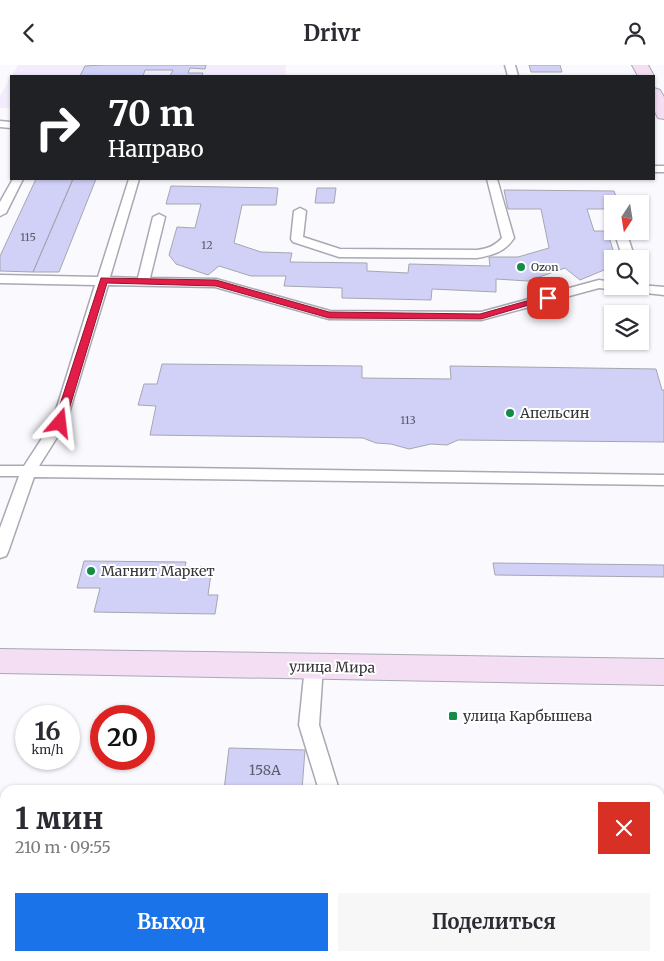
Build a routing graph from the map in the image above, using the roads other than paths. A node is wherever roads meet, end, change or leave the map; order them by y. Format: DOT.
graph roads {
  1 [pos="655,95"];
  2 [pos="664,114"];
  3 [pos="17,180"];
  4 [pos="134,180"];
  5 [pos="492,180"];
  6 [pos="300,211"];
  7 [pos="0,213"];
  8 [pos="159,217"];
  9 [pos="0,279"];
  10 [pos="104,280"];
  11 [pos="143,281"];
  12 [pos="604,285"];
  13 [pos="649,289"];
  14 [pos="664,291"];
  15 [pos="0,471"];
  16 [pos="28,472"];
  17 [pos="664,480"];
  18 [pos="0,552"];
  19 [pos="0,661"];
  20 [pos="314,666"];
  21 [pos="664,672"];
  22 [pos="327,785"];
  1 -- 2 [label="main road"];
  3 -- 7 [label="lane"];
  4 -- 10 [label="lane"];
  5 -- 6 [label="lane"];
  8 -- 11 [label="lane"];
  9 -- 10 [label="lane"];
  10 -- 11 [label="lane"];
  10 -- 16 [label="lane"];
  11 -- 12 [label="lane"];
  13 -- 14 [label="lane"];
  15 -- 16 [label="lane"];
  16 -- 17 [label="lane"];
  16 -- 18 [label="lane"];
  19 -- 20 [label="main road, улица Мира"];
  20 -- 21 [label="main road, улица Мира"];
  20 -- 22 [label="lane"];
}
